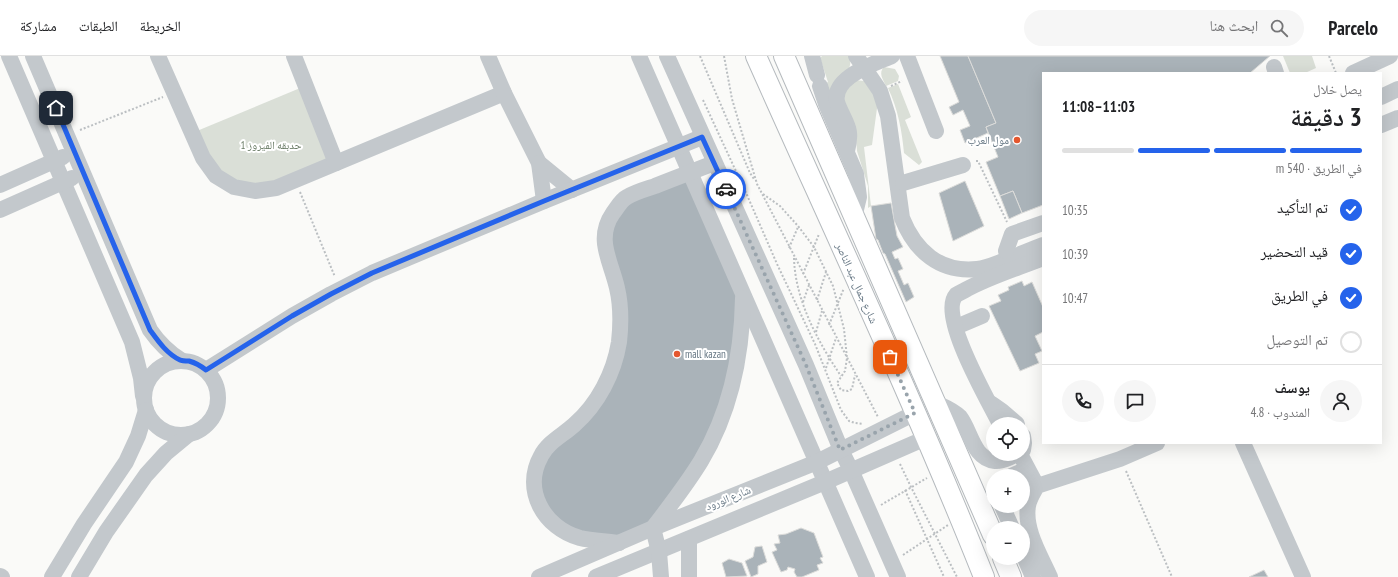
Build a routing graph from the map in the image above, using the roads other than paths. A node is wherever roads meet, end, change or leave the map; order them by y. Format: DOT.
graph roads {
  1 [pos="9,56"];
  2 [pos="33,56"];
  3 [pos="158,56"];
  4 [pos="294,56"];
  5 [pos="488,56"];
  6 [pos="639,56"];
  7 [pos="667,56"];
  8 [pos="756,56"];
  9 [pos="784,56"];
  10 [pos="812,56"];
  11 [pos="892,56"];
  12 [pos="907,56"];
  13 [pos="1390,56"];
  14 [pos="863,61"];
  15 [pos="1355,72"];
  16 [pos="1398,81"];
  17 [pos="1382,88"];
  18 [pos="1398,89"];
  19 [pos="504,93"];
  20 [pos="1382,97"];
  21 [pos="1398,118"];
  22 [pos="1382,125"];
  23 [pos="936,131"];
  24 [pos="702,137"];
  25 [pos="679,147"];
  26 [pos="847,151"];
  27 [pos="74,152"];
  28 [pos="54,161"];
  29 [pos="714,162"];
  30 [pos="336,163"];
  31 [pos="539,163"];
  32 [pos="963,165"];
  33 [pos="691,172"];
  34 [pos="83,173"];
  35 [pos="63,182"];
  36 [pos="903,183"];
  37 [pos="0,185"];
  38 [pos="572,190"];
  39 [pos="544,201"];
  40 [pos="0,210"];
  41 [pos="854,218"];
  42 [pos="1042,223"];
  43 [pos="1042,237"];
  44 [pos="1042,245"];
  45 [pos="1006,251"];
  46 [pos="1042,258"];
  47 [pos="744,293"];
  48 [pos="982,316"];
  49 [pos="956,327"];
  50 [pos="181,360"];
  51 [pos="206,370"];
  52 [pos="989,402"];
  53 [pos="144,403"];
  54 [pos="936,403"];
  55 [pos="915,413"];
  56 [pos="996,417"];
  57 [pos="1009,417"];
  58 [pos="189,434"];
  59 [pos="926,438"];
  60 [pos="1155,444"];
  61 [pos="1243,444"];
  62 [pos="840,450"];
  63 [pos="986,458"];
  64 [pos="1023,461"];
  65 [pos="817,462"];
  66 [pos="851,470"];
  67 [pos="825,482"];
  68 [pos="1037,486"];
  69 [pos="987,521"];
  70 [pos="654,528"];
  71 [pos="689,539"];
  72 [pos="619,543"];
  73 [pos="659,552"];
  74 [pos="1006,565"];
  75 [pos="1028,565"];
  76 [pos="52,577"];
  77 [pos="79,577"];
  78 [pos="539,577"];
  79 [pos="596,577"];
  80 [pos="661,577"];
  81 [pos="689,577"];
  82 [pos="867,577"];
  83 [pos="898,577"];
  84 [pos="984,577"];
  85 [pos="1011,577"];
  86 [pos="1033,577"];
  87 [pos="1050,577"];
  88 [pos="1303,577"];
  1 -- 28 [label="street"];
  2 -- 27 [label="street"];
  3 -- 30 [label="street"];
  4 -- 30 [label="street"];
  5 -- 19 [label="street"];
  6 -- 25 [label="street"];
  7 -- 24 [label="street"];
  8 -- 55 [label="main road, شارع جمال عبد الناصر"];
  9 -- 41 [label="main road"];
  10 -- 26 [label="street"];
  11 -- 14 [label="street"];
  12 -- 23 [label="street"];
  13 -- 15 [label="street"];
  14 -- 26 [label="street"];
  14 -- 36 [label="street"];
  14 -- 44 [label="street"];
  16 -- 17 [label="street"];
  18 -- 20 [label="street"];
  19 -- 30 [label="street"];
  19 -- 31 [label="street"];
  21 -- 22 [label="street"];
  24 -- 25 [label="street"];
  24 -- 29 [label="street"];
  25 -- 33 [label="street"];
  25 -- 38 [label="street"];
  26 -- 41 [label="street"];
  27 -- 28 [label="street"];
  27 -- 34 [label="street"];
  28 -- 35 [label="street"];
  28 -- 37 [label="street"];
  29 -- 33 [label="street"];
  29 -- 62 [label="street"];
  31 -- 38 [label="street"];
  31 -- 39 [label="street"];
  32 -- 36 [label="street"];
  33 -- 47 [label="street"];
  33 -- 72 [label="street"];
  34 -- 35 [label="street"];
  34 -- 50 [label="street"];
  35 -- 40 [label="street"];
  35 -- 53 [label="street"];
  36 -- 45 [label="street"];
  38 -- 39 [label="street"];
  39 -- 51 [label="street"];
  41 -- 54 [label="main road"];
  42 -- 45 [label="street"];
  43 -- 45 [label="street"];
  46 -- 49 [label="street"];
  47 -- 65 [label="street"];
  47 -- 70 [label="street"];
  48 -- 49 [label="street"];
  49 -- 52 [label="street"];
  50 -- 51 [label="street"];
  50 -- 53 [label="street"];
  51 -- 58 [label="street"];
  52 -- 56 [label="street"];
  52 -- 57 [label="street"];
  53 -- 58 [label="street"];
  53 -- 76 [label="street"];
  54 -- 63 [label="street"];
  54 -- 69 [label="main road"];
  55 -- 59 [label="main road, شارع جمال عبد الناصر"];
  55 -- 62 [label="street, شارع الورود"];
  58 -- 77 [label="street"];
  59 -- 66 [label="street, شارع الورود"];
  59 -- 84 [label="main road, شارع جمال عبد الناصر"];
  60 -- 68 [label="street"];
  61 -- 88 [label="street"];
  62 -- 65 [label="street, شارع الورود"];
  62 -- 66 [label="street"];
  64 -- 68 [label="street"];
  65 -- 67 [label="street"];
  65 -- 70 [label="street, شارع الورود"];
  66 -- 67 [label="street, شارع الورود"];
  66 -- 83 [label="street"];
  67 -- 71 [label="street, شارع الورود"];
  67 -- 82 [label="street"];
  68 -- 87 [label="street"];
  70 -- 72 [label="street, شارع الورود"];
  70 -- 73 [label="street"];
  71 -- 73 [label="street, شارع الورود"];
  71 -- 81 [label="street"];
  72 -- 78 [label="street, شارع الورود"];
  73 -- 79 [label="street, شارع الورود"];
  73 -- 80 [label="street"];
  74 -- 85 [label="main road"];
  75 -- 86 [label="street"];
}
